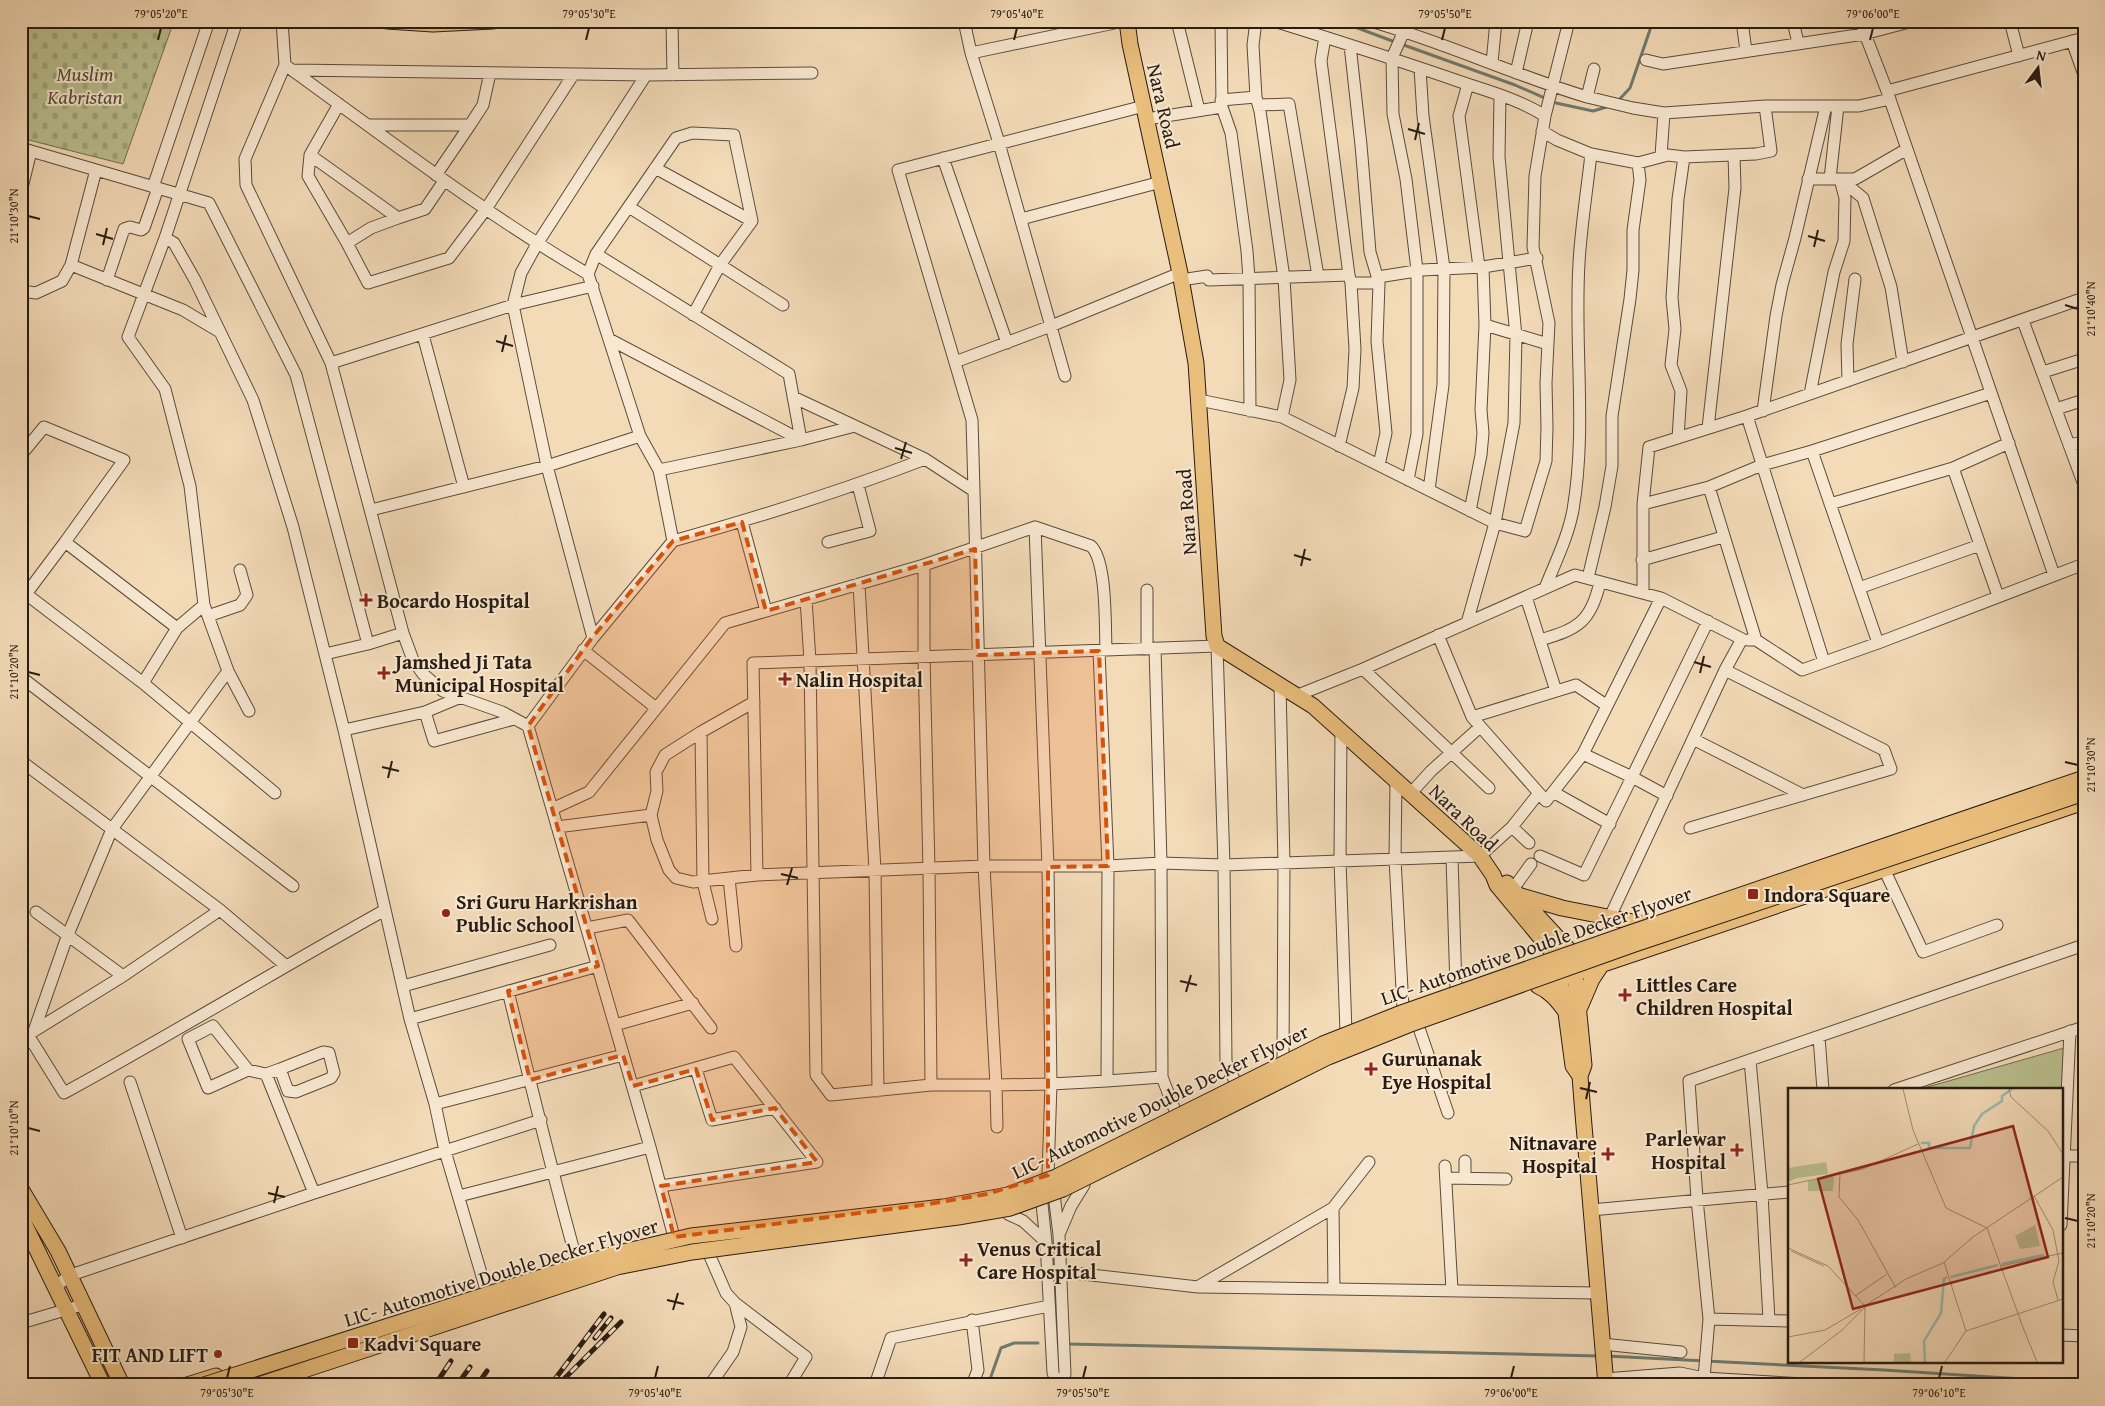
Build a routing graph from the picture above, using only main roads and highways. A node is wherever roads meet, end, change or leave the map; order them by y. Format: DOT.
graph roads {
  1 [pos="387,21"];
  2 [pos="492,21"];
  3 [pos="1125,21"];
  4 [pos="2084,773"];
  5 [pos="2084,778"];
  6 [pos="2084,793"];
  7 [pos="2084,802"];
  8 [pos="1493,875"];
  9 [pos="1516,892"];
  10 [pos="1643,924"];
  11 [pos="1562,952"];
  12 [pos="1602,964"];
  13 [pos="1568,976"];
  14 [pos="1538,986"];
  15 [pos="1573,1012"];
  16 [pos="21,1189"];
  17 [pos="21,1217"];
  18 [pos="1605,1376"];
  19 [pos="102,1385"];
  20 [pos="122,1385"];
  21 [pos="186,1385"];
  22 [pos="204,1385"];
  23 [pos="258,1385"];
  24 [pos="274,1385"];
  1 -- 2 [label="main road"];
  3 -- 8 [label="main road, Nara Road"];
  4 -- 10 [label="main road"];
  5 -- 22 [label="main road, LIC- Automotive Double Decker Flyover, bridge"];
  6 -- 23 [label="main road, LIC- Automotive Double Decker Flyover, bridge"];
  7 -- 12 [label="main road"];
  8 -- 9 [label="main road"];
  8 -- 11 [label="main road, Nara Road"];
  9 -- 10 [label="main road"];
  9 -- 11 [label="main road"];
  10 -- 11 [label="main road"];
  11 -- 13 [label="main road"];
  11 -- 21 [label="main road"];
  12 -- 13 [label="main road"];
  12 -- 15 [label="main road"];
  13 -- 14 [label="main road"];
  13 -- 15 [label="main road"];
  14 -- 15 [label="main road"];
  14 -- 24 [label="main road"];
  15 -- 18 [label="main road"];
  16 -- 20 [label="main road"];
  17 -- 19 [label="main road"];
}
